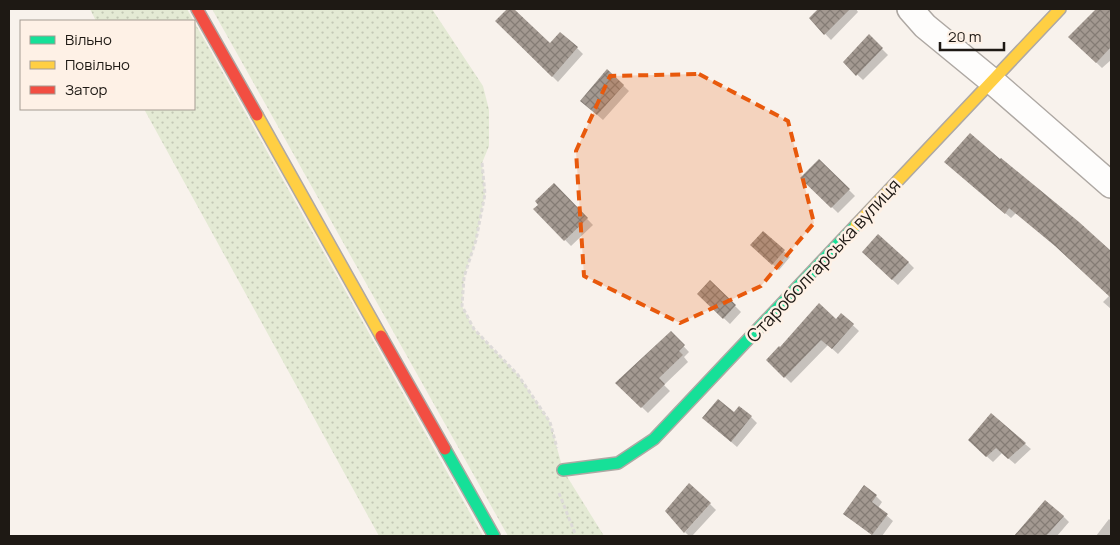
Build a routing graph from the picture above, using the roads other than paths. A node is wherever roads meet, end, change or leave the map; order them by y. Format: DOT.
graph roads {
  1 [pos="197,9"];
  2 [pos="910,9"];
  3 [pos="1060,9"];
  4 [pos="992,81"];
  5 [pos="1111,185"];
  6 [pos="563,470"];
  7 [pos="494,536"];
  1 -- 7 [label="main road"];
  2 -- 4 [label="street"];
  3 -- 4 [label="main road, Староболгарська вулиця"];
  4 -- 5 [label="street"];
  4 -- 6 [label="main road, Староболгарська вулиця"];
}
